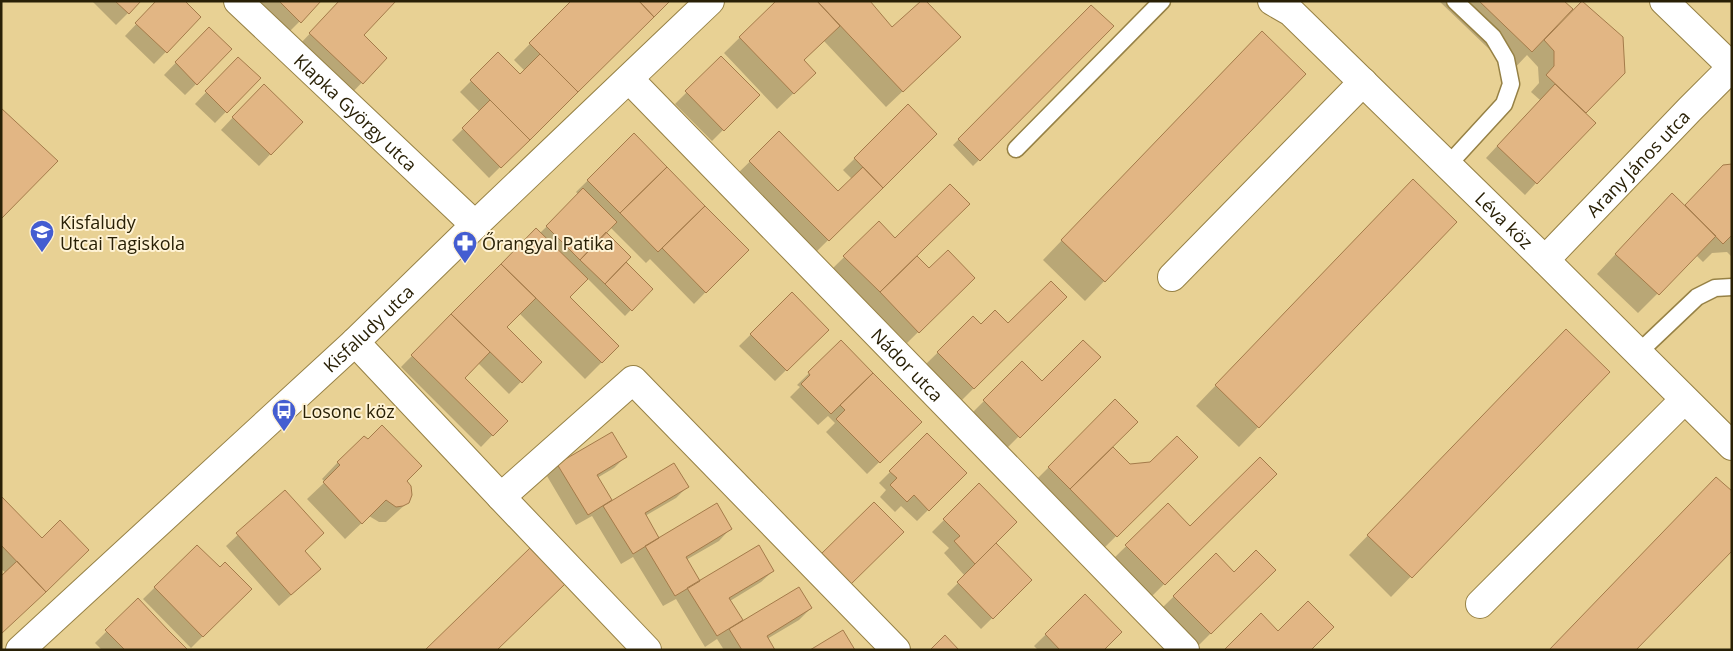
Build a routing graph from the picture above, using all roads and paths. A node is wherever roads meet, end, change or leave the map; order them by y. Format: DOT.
graph roads {
  1 [pos="238,1"];
  2 [pos="710,1"];
  3 [pos="1162,1"];
  4 [pos="1272,1"];
  5 [pos="1456,1"];
  6 [pos="1664,1"];
  7 [pos="629,79"];
  8 [pos="1363,82"];
  9 [pos="1016,149"];
  10 [pos="1448,165"];
  11 [pos="474,225"];
  12 [pos="1545,260"];
  13 [pos="1172,277"];
  14 [pos="1732,287"];
  15 [pos="355,342"];
  16 [pos="1638,353"];
  17 [pos="1684,400"];
  18 [pos="1732,446"];
  19 [pos="501,498"];
  20 [pos="1480,604"];
  21 [pos="20,650"];
  22 [pos="648,650"];
  23 [pos="896,650"];
  24 [pos="1184,650"];
  1 -- 11 [label="street, Klapka György utca"];
  2 -- 7 [label="street, Kisfaludy utca"];
  3 -- 9 [label="lane"];
  4 -- 8 [label="street, Léva köz"];
  5 -- 10 [label="lane"];
  6 -- 12 [label="street, Arany János utca"];
  7 -- 11 [label="street, Kisfaludy utca"];
  7 -- 24 [label="street, Nádor utca"];
  8 -- 10 [label="street, Léva köz"];
  8 -- 13 [label="street"];
  10 -- 12 [label="street, Léva köz"];
  11 -- 15 [label="street, Kisfaludy utca"];
  12 -- 16 [label="street, Léva köz"];
  14 -- 16 [label="lane"];
  15 -- 19 [label="street"];
  15 -- 21 [label="street, Kisfaludy utca"];
  16 -- 17 [label="street, Léva köz"];
  17 -- 18 [label="street, Léva köz"];
  17 -- 20 [label="street"];
  19 -- 22 [label="street"];
  19 -- 23 [label="street"];
}
